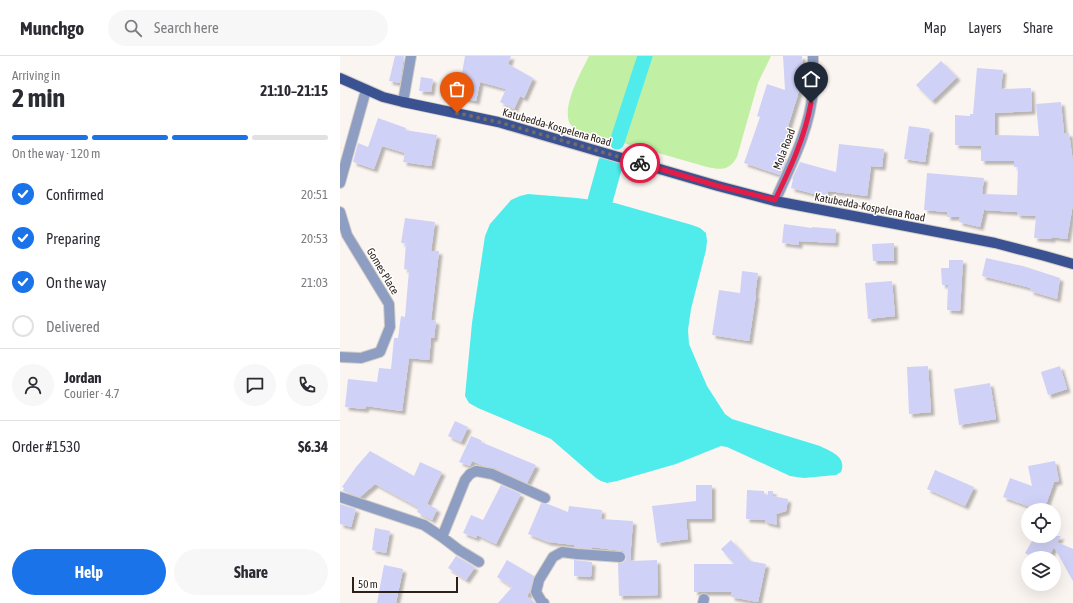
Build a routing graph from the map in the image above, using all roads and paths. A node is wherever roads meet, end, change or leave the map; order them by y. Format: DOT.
graph roads {
  1 [pos="411,56"];
  2 [pos="813,56"];
  3 [pos="340,78"];
  4 [pos="366,90"];
  5 [pos="403,102"];
  6 [pos="340,183"];
  7 [pos="775,200"];
  8 [pos="340,212"];
  9 [pos="1073,264"];
  10 [pos="340,358"];
  11 [pos="340,497"];
  12 [pos="545,498"];
  13 [pos="442,537"];
  14 [pos="620,557"];
  15 [pos="479,562"];
  16 [pos="544,603"];
  1 -- 5 [label="street"];
  2 -- 7 [label="street, Mola Road"];
  3 -- 4 [label="main road, Katubedda-Kospelena Road"];
  4 -- 5 [label="main road, Katubedda-Kospelena Road"];
  4 -- 6 [label="street"];
  5 -- 7 [label="main road, Katubedda-Kospelena Road"];
  7 -- 9 [label="main road, Katubedda-Kospelena Road"];
  8 -- 10 [label="street, Gomes Place"];
  11 -- 13 [label="street"];
  12 -- 13 [label="street"];
  13 -- 15 [label="street"];
  14 -- 16 [label="street"];
}
